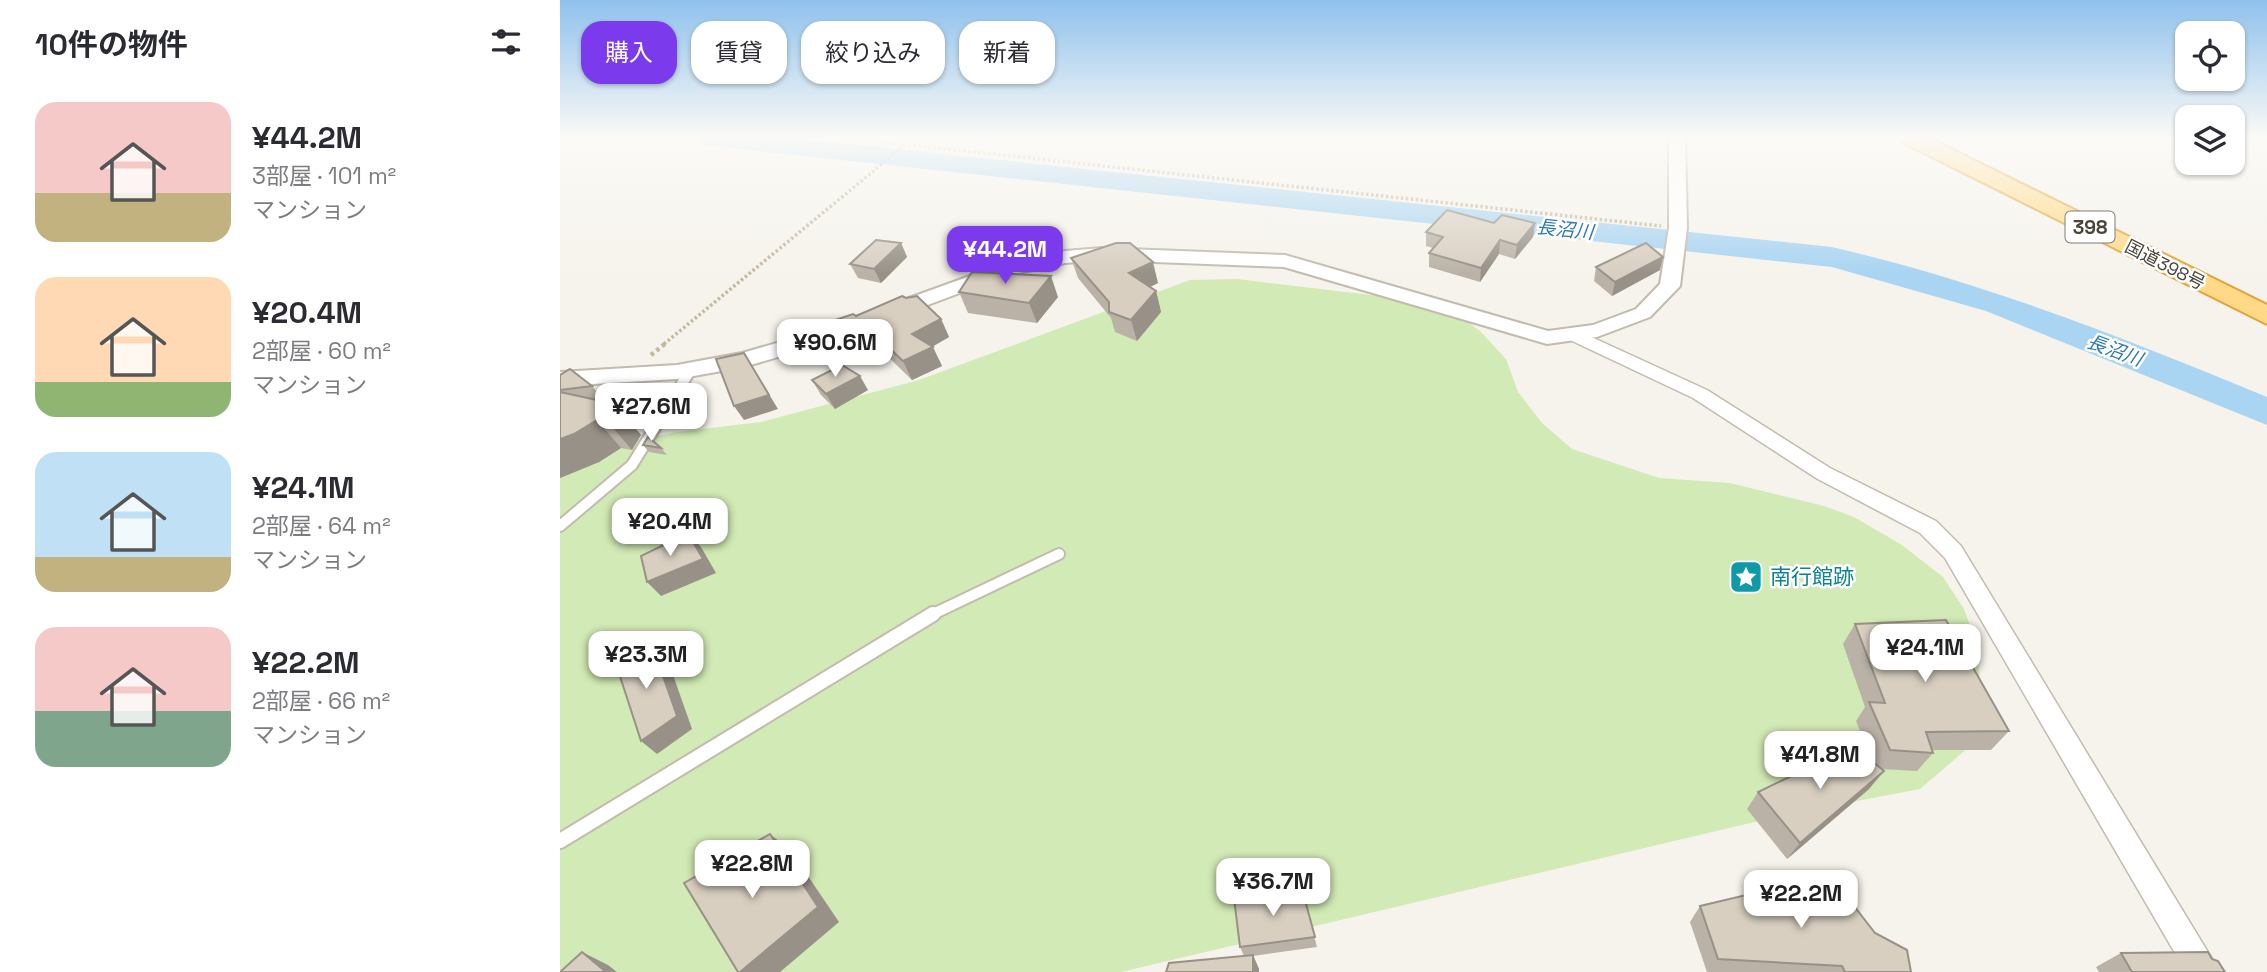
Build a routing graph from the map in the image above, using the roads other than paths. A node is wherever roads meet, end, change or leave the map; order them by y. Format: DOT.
graph roads {
  1 [pos="1678,183"];
  2 [pos="2002,183"];
  3 [pos="2267,316"];
  4 [pos="1574,335"];
  5 [pos="691,369"];
  6 [pos="560,379"];
  7 [pos="560,526"];
  8 [pos="1059,554"];
  9 [pos="560,841"];
  10 [pos="2204,972"];
  1 -- 4 [label="street"];
  2 -- 3 [label="highway, 国道398号 / 398"];
  4 -- 5 [label="street"];
  4 -- 10 [label="street"];
  5 -- 6 [label="street"];
  5 -- 7 [label="lane"];
  8 -- 9 [label="lane"];
}
